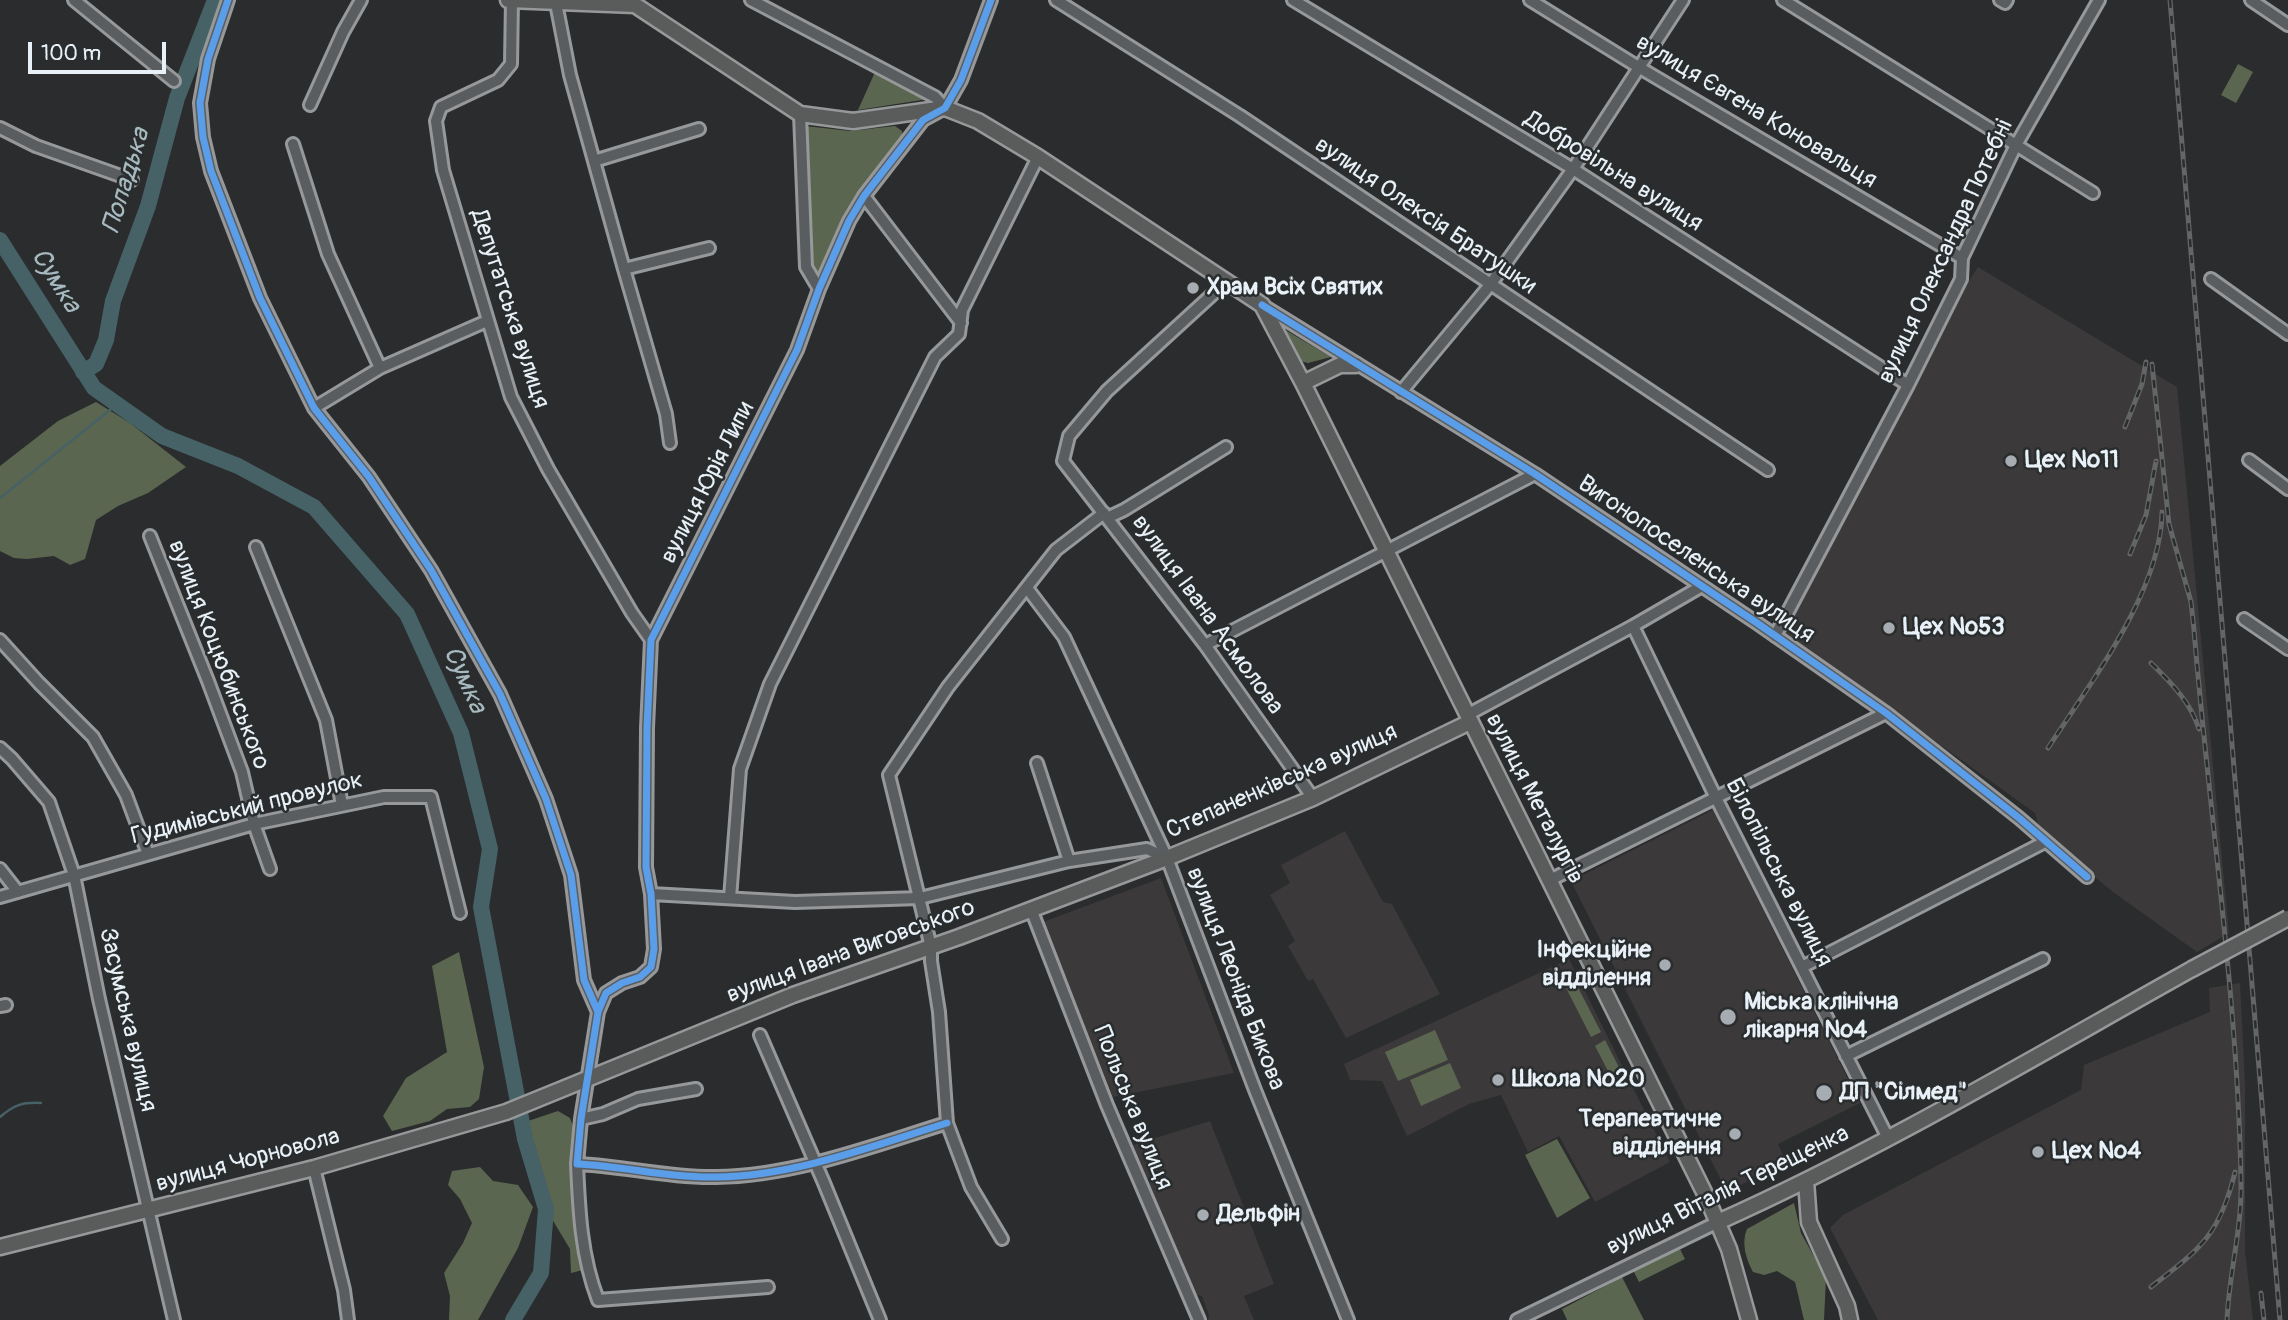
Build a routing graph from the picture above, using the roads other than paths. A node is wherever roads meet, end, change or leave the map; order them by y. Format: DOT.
graph roads {
  1 [pos="74,0"];
  2 [pos="228,0"];
  3 [pos="362,0"];
  4 [pos="510,0"];
  5 [pos="751,0"];
  6 [pos="991,0"];
  7 [pos="1056,0"];
  8 [pos="1293,0"];
  9 [pos="1530,0"];
  10 [pos="1684,0"];
  11 [pos="1783,0"];
  12 [pos="2000,0"];
  13 [pos="2007,0"];
  14 [pos="2099,0"];
  15 [pos="2251,0"];
  16 [pos="556,3"];
  17 [pos="2288,25"];
  18 [pos="1640,68"];
  19 [pos="174,81"];
  20 [pos="310,105"];
  21 [pos="945,108"];
  22 [pos="800,114"];
  23 [pos="0,128"];
  24 [pos="699,129"];
  25 [pos="293,144"];
  26 [pos="2016,145"];
  27 [pos="1038,157"];
  28 [pos="594,161"];
  29 [pos="1573,169"];
  30 [pos="132,180"];
  31 [pos="2093,194"];
  32 [pos="864,196"];
  33 [pos="709,248"];
  34 [pos="1962,258"];
  35 [pos="624,269"];
  36 [pos="2211,279"];
  37 [pos="1226,282"];
  38 [pos="1490,285"];
  39 [pos="819,289"];
  40 [pos="1262,305"];
  41 [pos="487,321"];
  42 [pos="961,323"];
  43 [pos="2288,334"];
  44 [pos="1356,365"];
  45 [pos="380,368"];
  46 [pos="1303,383"];
  47 [pos="1908,385"];
  48 [pos="1401,392"];
  49 [pos="314,408"];
  50 [pos="670,443"];
  51 [pos="1226,447"];
  52 [pos="2249,460"];
  53 [pos="1768,470"];
  54 [pos="1535,474"];
  55 [pos="2288,489"];
  56 [pos="1106,515"];
  57 [pos="150,536"];
  58 [pos="256,547"];
  59 [pos="1385,552"];
  60 [pos="1702,586"];
  61 [pos="1027,588"];
  62 [pos="2244,619"];
  63 [pos="1633,626"];
  64 [pos="1776,636"];
  65 [pos="0,639"];
  66 [pos="651,640"];
  67 [pos="1205,645"];
  68 [pos="2288,649"];
  69 [pos="1886,713"];
  70 [pos="1469,718"];
  71 [pos="0,748"];
  72 [pos="1037,763"];
  73 [pos="1313,798"];
  74 [pos="1716,798"];
  75 [pos="342,805"];
  76 [pos="254,824"];
  77 [pos="2046,842"];
  78 [pos="148,855"];
  79 [pos="1167,859"];
  80 [pos="1069,861"];
  81 [pos="0,869"];
  82 [pos="270,869"];
  83 [pos="74,875"];
  84 [pos="2087,877"];
  85 [pos="1550,880"];
  86 [pos="18,891"];
  87 [pos="651,894"];
  88 [pos="0,897"];
  89 [pos="730,898"];
  90 [pos="920,898"];
  91 [pos="1031,909"];
  92 [pos="460,914"];
  93 [pos="2288,918"];
  94 [pos="931,947"];
  95 [pos="2043,959"];
  96 [pos="1802,967"];
  97 [pos="598,1012"];
  98 [pos="760,1035"];
  99 [pos="1846,1056"];
  100 [pos="587,1081"];
  101 [pos="696,1089"];
  102 [pos="552,1095"];
  103 [pos="581,1119"];
  104 [pos="947,1123"];
  105 [pos="1888,1138"];
  106 [pos="815,1163"];
  107 [pos="577,1164"];
  108 [pos="314,1168"];
  109 [pos="1806,1181"];
  110 [pos="149,1210"];
  111 [pos="1718,1222"];
  112 [pos="1002,1239"];
  113 [pos="0,1247"];
  114 [pos="768,1287"];
  115 [pos="174,1320"];
  116 [pos="348,1320"];
  117 [pos="880,1320"];
  118 [pos="1199,1320"];
  119 [pos="1348,1320"];
  120 [pos="1517,1320"];
  121 [pos="1749,1320"];
  122 [pos="1850,1320"];
  1 -- 19 [label="street"];
  2 -- 49 [label="street"];
  3 -- 20 [label="street"];
  4 -- 16 [label="main road"];
  4 -- 41 [label="street, Депутатська вулиця"];
  5 -- 21 [label="street, Вигонопоселенська вулиця"];
  6 -- 21 [label="street, вулиця Юрія Липи"];
  7 -- 38 [label="street, вулиця Олексія Братушки"];
  8 -- 29 [label="street, Добровільна вулиця"];
  9 -- 18 [label="street, вулиця Євгена Коновальця"];
  10 -- 18 [label="street"];
  11 -- 26 [label="street"];
  12 -- 13 [label="street"];
  14 -- 26 [label="street, вулиця Олександра Потебні"];
  15 -- 17 [label="street"];
  16 -- 22 [label="main road"];
  16 -- 28 [label="street"];
  18 -- 29 [label="street"];
  18 -- 34 [label="street, вулиця Євгена Коновальця"];
  21 -- 22 [label="main road"];
  21 -- 27 [label="main road, Вигонопоселенська вулиця"];
  21 -- 32 [label="street, вулиця Юрія Липи"];
  22 -- 39 [label="street"];
  23 -- 30 [label="street"];
  24 -- 28 [label="street"];
  25 -- 45 [label="street"];
  26 -- 31 [label="street"];
  26 -- 34 [label="street, вулиця Олександра Потебні"];
  27 -- 37 [label="main road, Вигонопоселенська вулиця"];
  27 -- 42 [label="street"];
  28 -- 35 [label="street"];
  29 -- 38 [label="street"];
  29 -- 47 [label="street, Добровільна вулиця"];
  32 -- 39 [label="street, вулиця Юрія Липи"];
  32 -- 42 [label="street"];
  33 -- 35 [label="street"];
  34 -- 47 [label="street, вулиця Олександра Потебні"];
  35 -- 50 [label="street"];
  36 -- 43 [label="street"];
  37 -- 40 [label="main road, Вигонопоселенська вулиця"];
  37 -- 56 [label="street, вулиця Івана Асмолова"];
  38 -- 48 [label="street"];
  38 -- 53 [label="street, вулиця Олексія Братушки"];
  39 -- 66 [label="street, вулиця Юрія Липи"];
  40 -- 44 [label="street, Вигонопоселенська вулиця"];
  40 -- 46 [label="main road, вулиця Металургів"];
  41 -- 45 [label="street"];
  41 -- 66 [label="street, Депутатська вулиця"];
  42 -- 89 [label="street"];
  44 -- 46 [label="main road"];
  44 -- 48 [label="street, Вигонопоселенська вулиця"];
  45 -- 49 [label="street"];
  46 -- 59 [label="main road, вулиця Металургів"];
  47 -- 64 [label="street, вулиця Олександра Потебні"];
  48 -- 54 [label="street, Вигонопоселенська вулиця"];
  49 -- 97 [label="street"];
  51 -- 56 [label="street"];
  52 -- 55 [label="street"];
  54 -- 59 [label="street"];
  54 -- 60 [label="street, Вигонопоселенська вулиця"];
  56 -- 61 [label="street"];
  56 -- 67 [label="street, вулиця Івана Асмолова"];
  57 -- 76 [label="street, вулиця Коцюбинського"];
  58 -- 75 [label="street"];
  59 -- 67 [label="street"];
  59 -- 70 [label="main road, вулиця Металургів"];
  60 -- 63 [label="street, Степаненківська вулиця"];
  60 -- 64 [label="street, Вигонопоселенська вулиця"];
  61 -- 79 [label="street, вулиця Леоніда Бикова"];
  61 -- 90 [label="street"];
  62 -- 68 [label="street"];
  63 -- 70 [label="street, Степаненківська вулиця"];
  63 -- 74 [label="street, Білопільська вулиця"];
  64 -- 69 [label="street, Вигонопоселенська вулиця"];
  65 -- 78 [label="street"];
  66 -- 87 [label="street, вулиця Юрія Липи"];
  67 -- 73 [label="street, вулиця Івана Асмолова"];
  69 -- 74 [label="street"];
  69 -- 77 [label="street, Вигонопоселенська вулиця"];
  70 -- 73 [label="main road, Степаненківська вулиця"];
  70 -- 85 [label="main road, вулиця Металургів"];
  71 -- 83 [label="street, Засумська вулиця"];
  72 -- 80 [label="street"];
  73 -- 79 [label="main road, Степаненківська вулиця"];
  74 -- 85 [label="street"];
  74 -- 96 [label="street, Білопільська вулиця"];
  75 -- 76 [label="street, Гудимівський провулок"];
  75 -- 92 [label="street, Гудимівський провулок"];
  76 -- 78 [label="street, Гудимівський провулок"];
  76 -- 82 [label="street, вулиця Коцюбинського"];
  77 -- 84 [label="street, Вигонопоселенська вулиця"];
  77 -- 96 [label="street"];
  78 -- 83 [label="street, Гудимівський провулок"];
  79 -- 80 [label="street, Степаненківська вулиця"];
  79 -- 91 [label="main road, вулиця Івана Виговського"];
  79 -- 119 [label="street, вулиця Леоніда Бикова"];
  80 -- 90 [label="street, Степаненківська вулиця"];
  81 -- 86 [label="street"];
  83 -- 86 [label="street, Гудимівський провулок"];
  83 -- 110 [label="street, Засумська вулиця"];
  85 -- 111 [label="main road, вулиця Металургів"];
  86 -- 88 [label="street, Гудимівський провулок"];
  87 -- 89 [label="street, Степаненківська вулиця"];
  87 -- 97 [label="street, вулиця Юрія Липи"];
  89 -- 90 [label="street, Степаненківська вулиця"];
  90 -- 94 [label="street"];
  91 -- 94 [label="main road, вулиця Івана Виговського"];
  91 -- 118 [label="street, Польська вулиця"];
  93 -- 105 [label="main road, вулиця Віталія Терещенка, bridge"];
  94 -- 100 [label="main road, вулиця Івана Виговського"];
  94 -- 104 [label="street"];
  95 -- 99 [label="street"];
  96 -- 99 [label="street, Білопільська вулиця"];
  97 -- 100 [label="street"];
  98 -- 106 [label="street"];
  99 -- 105 [label="street, Білопільська вулиця"];
  100 -- 102 [label="main road, вулиця Івана Виговського"];
  100 -- 103 [label="street"];
  101 -- 103 [label="street"];
  102 -- 108 [label="main road, вулиця Чорновола"];
  103 -- 107 [label="street"];
  104 -- 106 [label="street"];
  104 -- 112 [label="street"];
  105 -- 109 [label="main road, вулиця Віталія Терещенка"];
  106 -- 107 [label="street"];
  106 -- 117 [label="street"];
  107 -- 114 [label="street"];
  108 -- 110 [label="main road, вулиця Чорновола"];
  108 -- 116 [label="street"];
  109 -- 111 [label="main road, вулиця Віталія Терещенка"];
  109 -- 122 [label="main road"];
  110 -- 113 [label="main road, вулиця Чорновола"];
  110 -- 115 [label="street, Засумська вулиця"];
  111 -- 120 [label="street, вулиця Віталія Терещенка"];
  111 -- 121 [label="main road, вулиця Металургів"];
}
